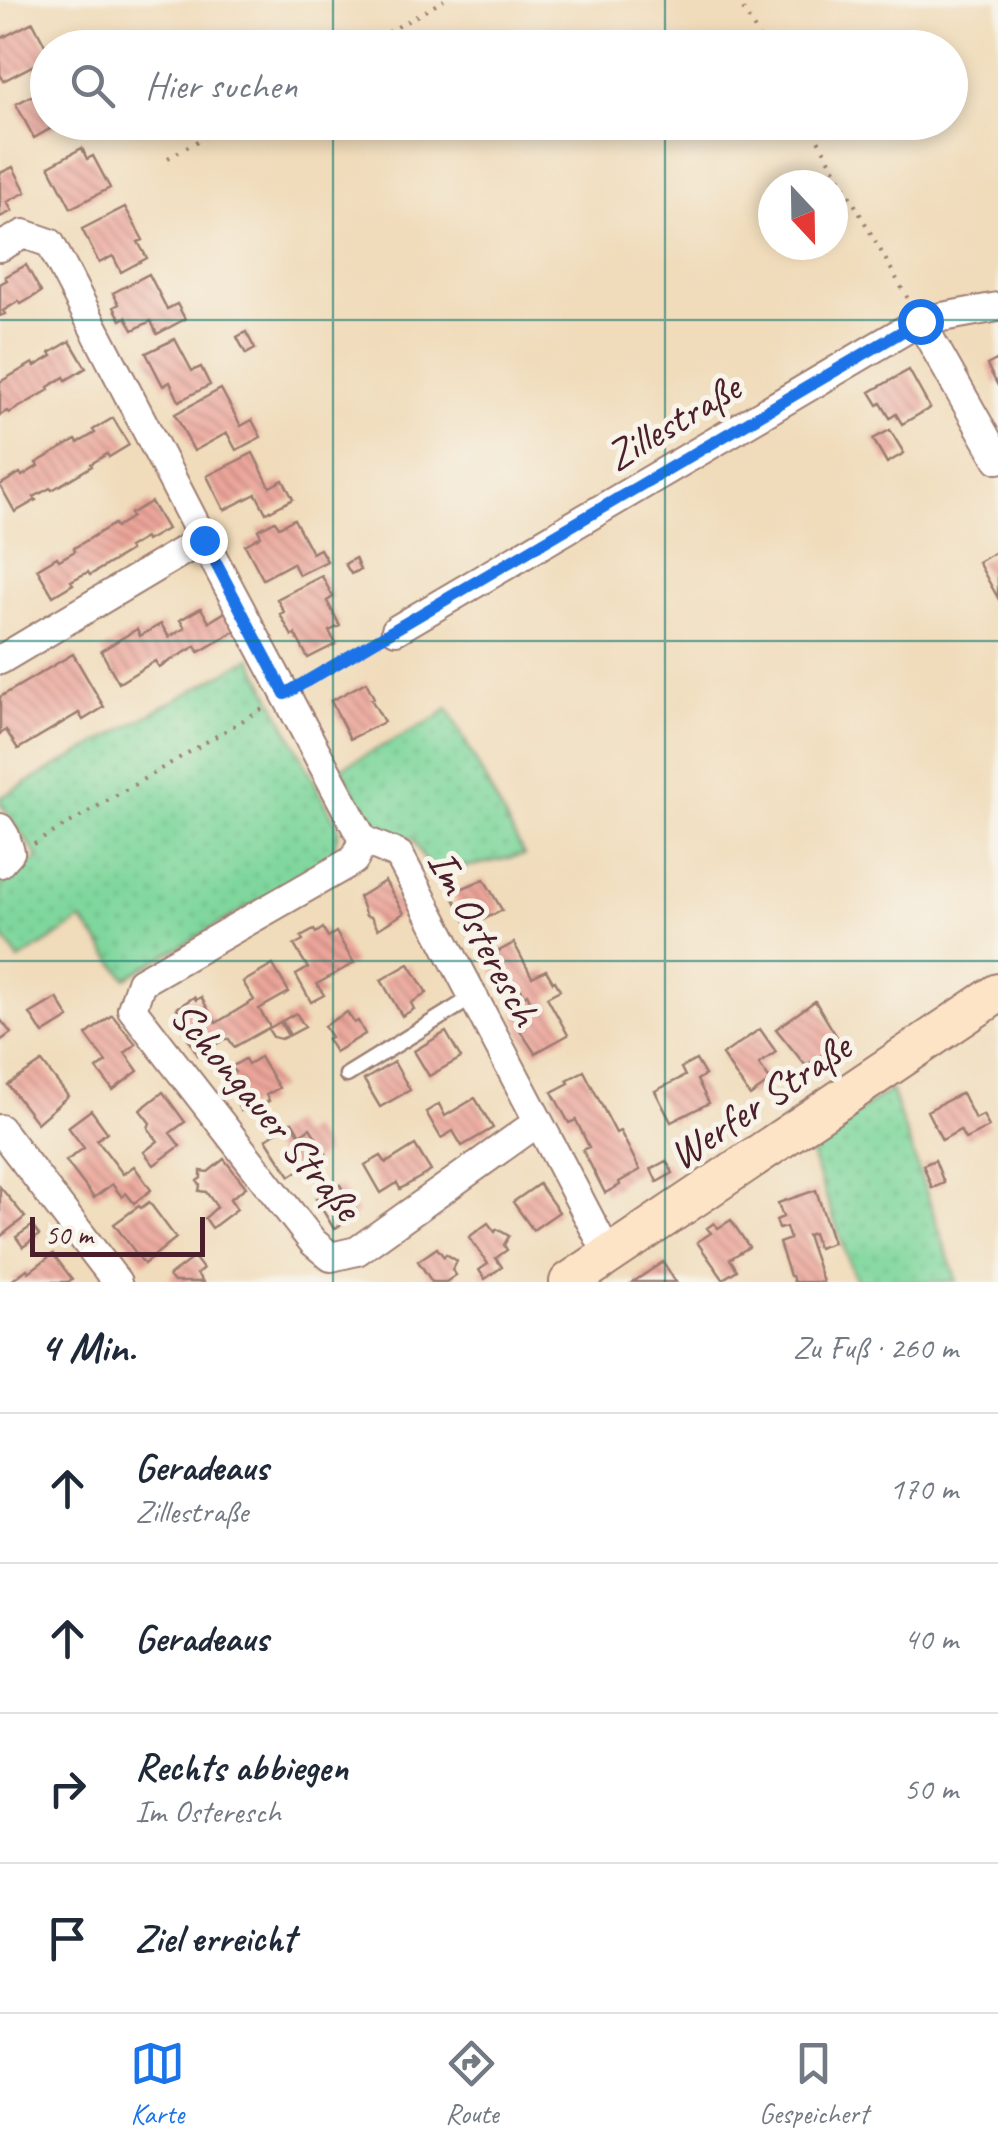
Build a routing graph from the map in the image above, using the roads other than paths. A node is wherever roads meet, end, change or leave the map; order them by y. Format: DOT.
graph roads {
  1 [pos="0,247"];
  2 [pos="998,307"];
  3 [pos="920,321"];
  4 [pos="998,459"];
  5 [pos="204,540"];
  6 [pos="396,630"];
  7 [pos="0,660"];
  8 [pos="363,840"];
  9 [pos="998,993"];
  10 [pos="473,997"];
  11 [pos="347,1076"];
  12 [pos="538,1122"];
  13 [pos="0,1130"];
  14 [pos="590,1272"];
  15 [pos="118,1282"];
  1 -- 5 [label="street, Im Osteresch"];
  2 -- 3 [label="street, Zillestraße"];
  3 -- 4 [label="street"];
  3 -- 6 [label="street, Zillestraße"];
  5 -- 7 [label="street"];
  5 -- 8 [label="street, Im Osteresch"];
  8 -- 10 [label="street, Im Osteresch"];
  8 -- 12 [label="street, Schongauer Straße"];
  9 -- 14 [label="street, Werfer Straße"];
  10 -- 11 [label="lane"];
  10 -- 12 [label="street, Im Osteresch"];
  12 -- 14 [label="street, Im Osteresch"];
  13 -- 15 [label="street"];
}
